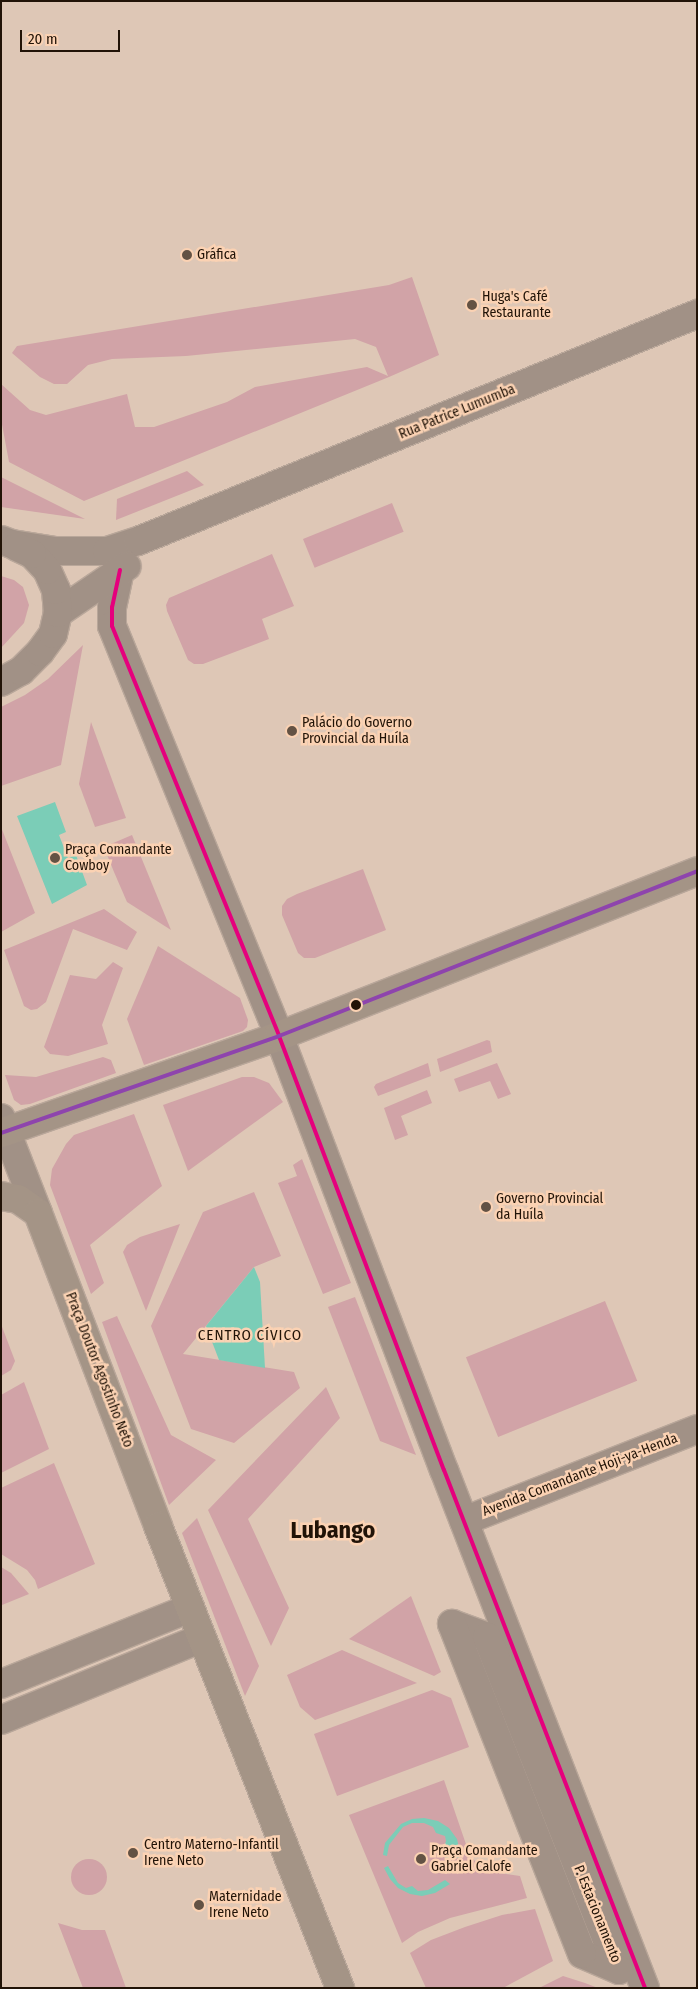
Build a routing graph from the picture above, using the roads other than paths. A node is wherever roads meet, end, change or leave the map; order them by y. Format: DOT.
graph roads {
  1 [pos="697,314"];
  2 [pos="218,509"];
  3 [pos="5,543"];
  4 [pos="120,570"];
  5 [pos="58,613"];
  6 [pos="112,626"];
  7 [pos="1,682"];
  8 [pos="697,870"];
  9 [pos="279,1036"];
  10 [pos="3,1128"];
  11 [pos="1,1196"];
  12 [pos="38,1213"];
  13 [pos="697,1429"];
  14 [pos="464,1521"];
  15 [pos="190,1608"];
  16 [pos="452,1624"];
  17 [pos="202,1638"];
  18 [pos="1,1684"];
  19 [pos="1,1720"];
  20 [pos="340,1988"];
  21 [pos="646,1988"];
  1 -- 2 [label="street, Rua Patrice Lumumba"];
  2 -- 3 [label="street, Rua Patrice Lumumba"];
  2 -- 4 [label="street, Rua Patrice Lumumba"];
  3 -- 5 [label="street"];
  4 -- 5 [label="street, Rua Patrice Lumumba"];
  4 -- 6 [label="street"];
  5 -- 6 [label="street"];
  5 -- 7 [label="street"];
  6 -- 9 [label="street"];
  8 -- 9 [label="main road"];
  9 -- 10 [label="main road"];
  9 -- 14 [label="street"];
  10 -- 12 [label="street, Praça Doutor Agostinho Neto"];
  11 -- 12 [label="main road"];
  12 -- 15 [label="main road, Praça Doutor Agostinho Neto"];
  13 -- 14 [label="street, Avenida Comandante Hoji-ya-Henda"];
  14 -- 21 [label="street"];
  15 -- 17 [label="main road, Praça Doutor Agostinho Neto"];
  15 -- 18 [label="street"];
  16 -- 16 [label="street, P. Estacionamento"];
  17 -- 19 [label="street"];
  17 -- 20 [label="main road"];
}
